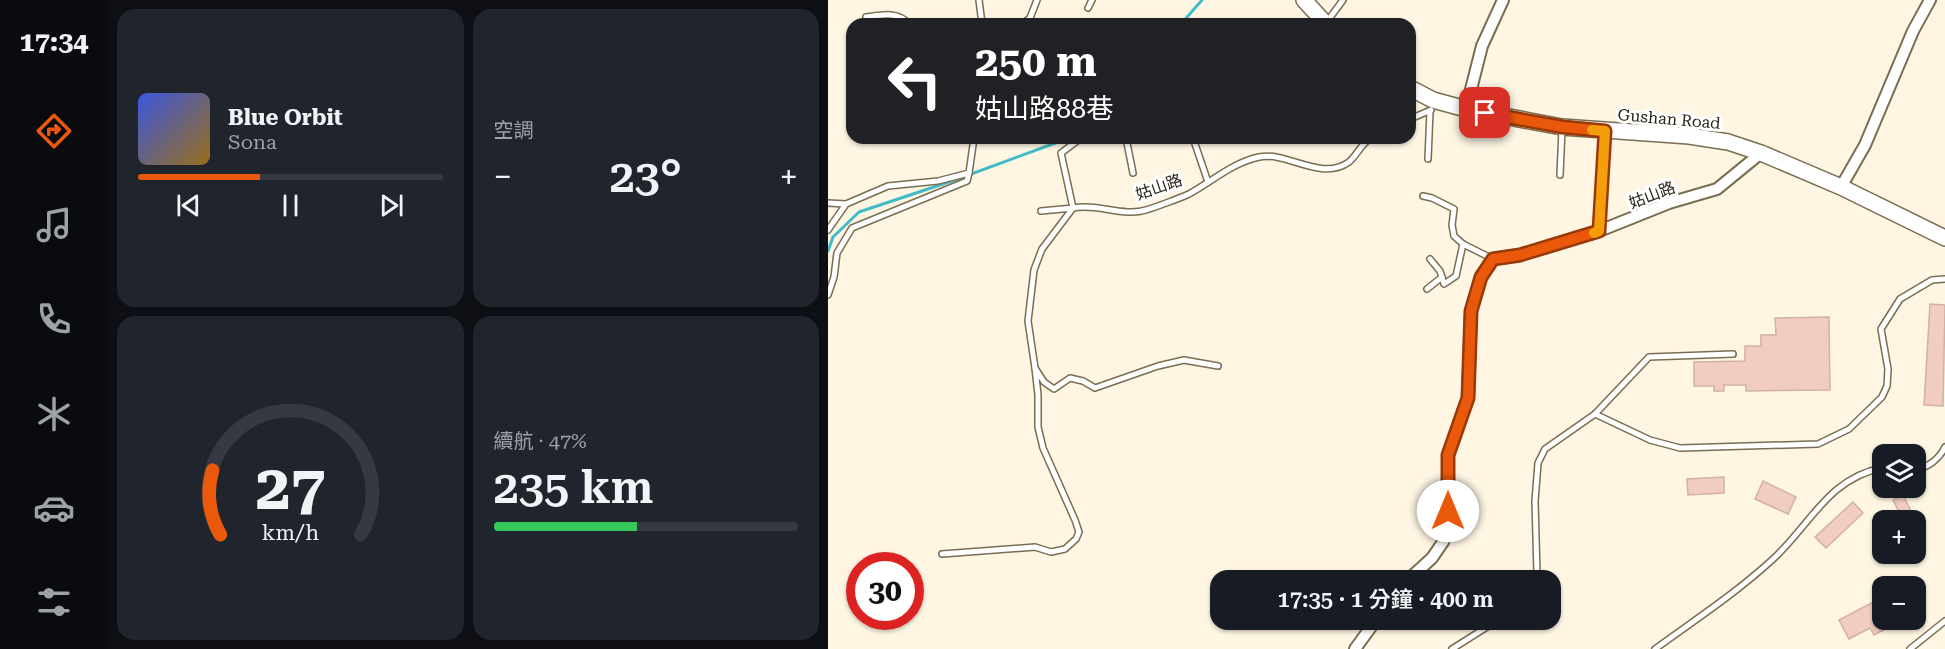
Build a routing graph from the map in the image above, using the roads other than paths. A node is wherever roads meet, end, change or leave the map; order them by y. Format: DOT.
graph roads {
  1 [pos="979,0"];
  2 [pos="1037,0"];
  3 [pos="1092,0"];
  4 [pos="1304,0"];
  5 [pos="1342,0"];
  6 [pos="1503,0"];
  7 [pos="1930,0"];
  8 [pos="1088,8"];
  9 [pos="866,17"];
  10 [pos="901,18"];
  11 [pos="981,18"];
  12 [pos="1030,18"];
  13 [pos="1320,18"];
  14 [pos="1329,18"];
  15 [pos="1416,93"];
  16 [pos="1432,105"];
  17 [pos="1466,109"];
  18 [pos="1416,115"];
  19 [pos="1563,127"];
  20 [pos="1605,131"];
  21 [pos="973,144"];
  22 [pos="1072,144"];
  23 [pos="1127,144"];
  24 [pos="1195,144"];
  25 [pos="1362,144"];
  26 [pos="1761,153"];
  27 [pos="1428,159"];
  28 [pos="1133,172"];
  29 [pos="969,173"];
  30 [pos="1560,175"];
  31 [pos="1208,182"];
  32 [pos="1841,187"];
  33 [pos="1423,196"];
  34 [pos="828,203"];
  35 [pos="846,204"];
  36 [pos="1073,208"];
  37 [pos="1041,212"];
  38 [pos="828,230"];
  39 [pos="1599,231"];
  40 [pos="1945,238"];
  41 [pos="1463,244"];
  42 [pos="1430,259"];
  43 [pos="1493,259"];
  44 [pos="1442,277"];
  45 [pos="1945,279"];
  46 [pos="1427,289"];
  47 [pos="828,295"];
  48 [pos="1733,354"];
  49 [pos="1218,366"];
  50 [pos="1035,368"];
  51 [pos="1595,414"];
  52 [pos="1945,447"];
  53 [pos="1926,466"];
  54 [pos="1872,471"];
  55 [pos="942,554"];
  56 [pos="1419,570"];
  57 [pos="1537,570"];
  58 [pos="1945,621"];
  59 [pos="1369,630"];
  60 [pos="1482,630"];
  61 [pos="1355,649"];
  62 [pos="1452,649"];
  63 [pos="1655,649"];
  64 [pos="1910,649"];
  1 -- 11 [label="lane"];
  2 -- 12 [label="lane"];
  3 -- 8 [label="lane"];
  4 -- 13 [label="street"];
  5 -- 14 [label="lane"];
  6 -- 17 [label="street"];
  7 -- 32 [label="street"];
  9 -- 10 [label="lane"];
  15 -- 16 [label="street, Gushan Road"];
  16 -- 17 [label="street, Gushan Road"];
  16 -- 18 [label="lane"];
  16 -- 27 [label="lane"];
  17 -- 19 [label="street, Gushan Road"];
  19 -- 20 [label="street, Gushan Road"];
  19 -- 30 [label="lane"];
  20 -- 26 [label="street, Gushan Road"];
  20 -- 39 [label="lane"];
  21 -- 29 [label="lane"];
  22 -- 36 [label="lane"];
  23 -- 28 [label="lane"];
  24 -- 31 [label="lane"];
  25 -- 31 [label="lane, 姑山路"];
  26 -- 32 [label="street, Gushan Road"];
  26 -- 39 [label="street, 姑山路"];
  29 -- 35 [label="lane"];
  29 -- 47 [label="lane"];
  31 -- 36 [label="lane, 姑山路"];
  32 -- 40 [label="street, Gushan Road"];
  33 -- 41 [label="lane"];
  34 -- 35 [label="lane"];
  35 -- 38 [label="lane"];
  36 -- 37 [label="lane, 姑山路"];
  36 -- 50 [label="lane"];
  39 -- 43 [label="street, 姑山路"];
  41 -- 43 [label="lane"];
  41 -- 44 [label="lane"];
  42 -- 44 [label="lane"];
  43 -- 56 [label="street"];
  44 -- 46 [label="lane"];
  45 -- 51 [label="lane"];
  48 -- 51 [label="lane"];
  49 -- 50 [label="lane"];
  50 -- 55 [label="lane"];
  51 -- 57 [label="lane"];
  52 -- 53 [label="lane"];
  54 -- 63 [label="lane"];
  58 -- 64 [label="lane"];
  59 -- 61 [label="street"];
  60 -- 62 [label="lane"];
}
